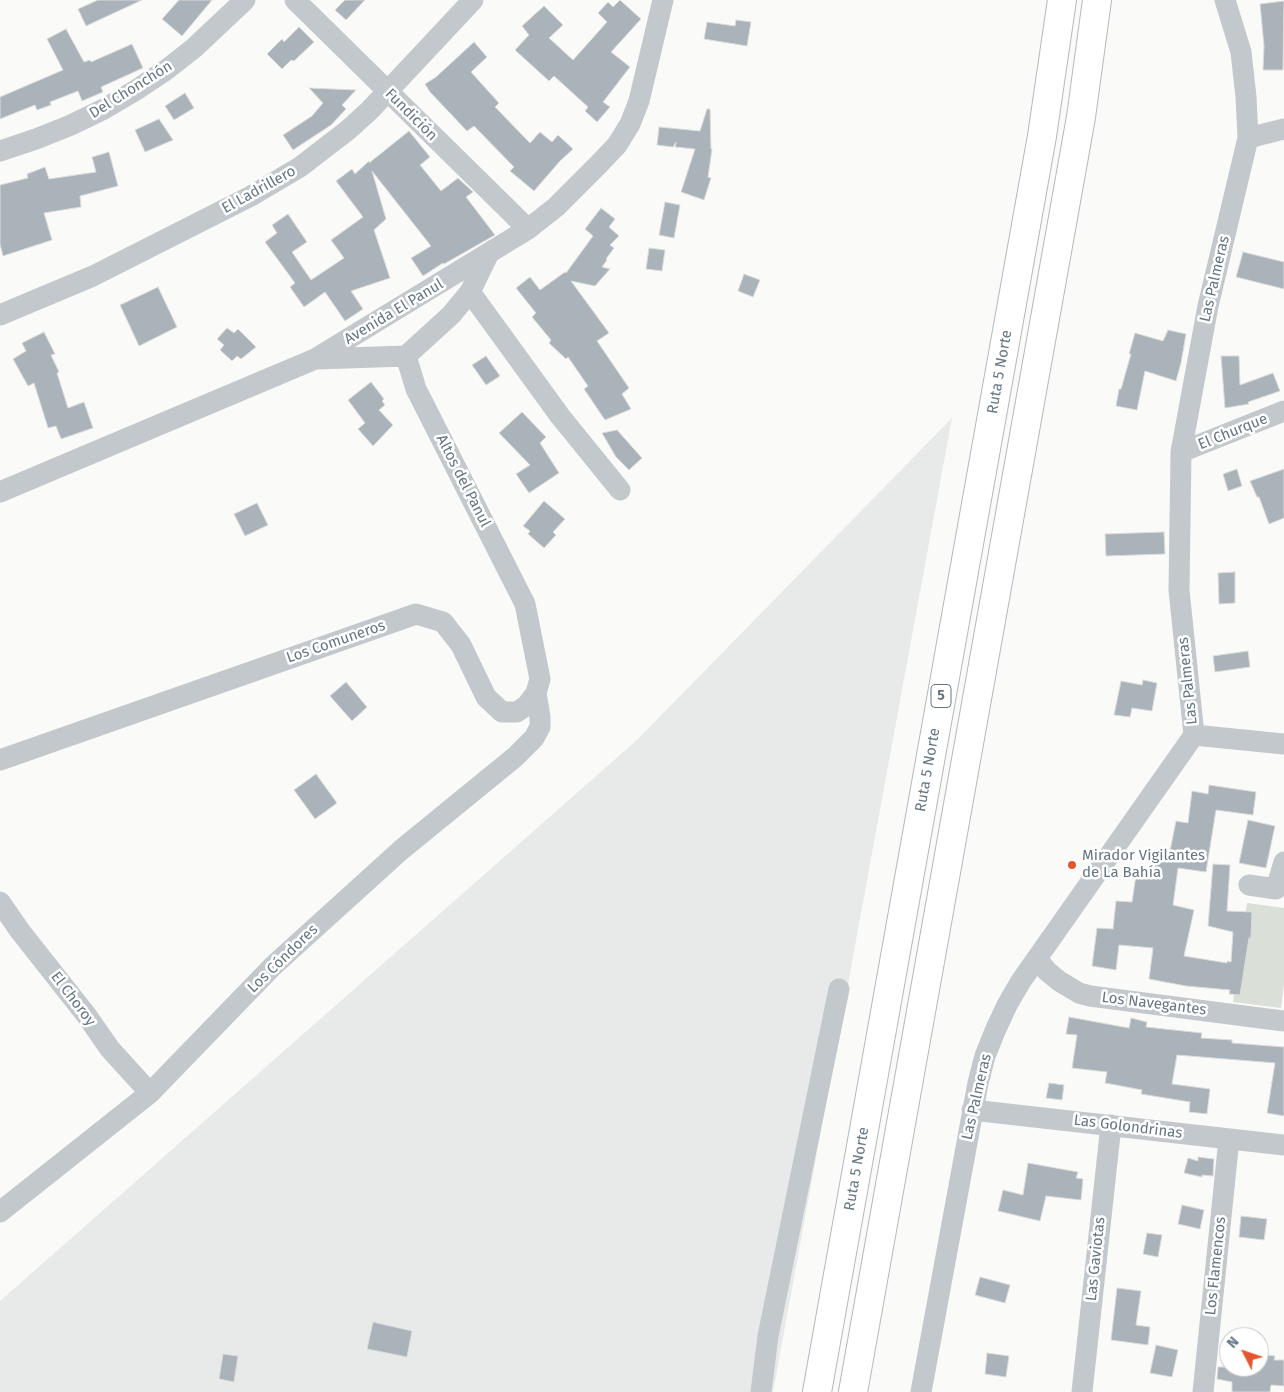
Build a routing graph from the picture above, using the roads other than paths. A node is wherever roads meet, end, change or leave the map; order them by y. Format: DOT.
graph roads {
  1 [pos="244,0"];
  2 [pos="295,0"];
  3 [pos="473,0"];
  4 [pos="664,0"];
  5 [pos="1062,0"];
  6 [pos="1096,0"];
  7 [pos="1225,0"];
  8 [pos="388,91"];
  9 [pos="1284,129"];
  10 [pos="1248,138"];
  11 [pos="0,150"];
  12 [pos="528,229"];
  13 [pos="489,254"];
  14 [pos="470,292"];
  15 [pos="0,315"];
  16 [pos="406,356"];
  17 [pos="315,359"];
  18 [pos="1284,411"];
  19 [pos="1181,452"];
  20 [pos="620,490"];
  21 [pos="0,492"];
  22 [pos="536,693"];
  23 [pos="1194,735"];
  24 [pos="1284,744"];
  25 [pos="0,760"];
  26 [pos="1284,862"];
  27 [pos="1249,885"];
  28 [pos="1280,889"];
  29 [pos="0,902"];
  30 [pos="1037,958"];
  31 [pos="839,989"];
  32 [pos="1284,1021"];
  33 [pos="150,1093"];
  34 [pos="972,1110"];
  35 [pos="1111,1125"];
  36 [pos="1229,1139"];
  37 [pos="1284,1145"];
  38 [pos="0,1212"];
  39 [pos="761,1392"];
  40 [pos="816,1392"];
  41 [pos="853,1392"];
  42 [pos="921,1392"];
  43 [pos="1082,1392"];
  44 [pos="1203,1392"];
  1 -- 11 [label="street, Del Chonchón"];
  2 -- 8 [label="street, Fundición"];
  3 -- 8 [label="street, El Ladrillero"];
  4 -- 12 [label="street, Avenida El Panul"];
  5 -- 40 [label="highway, Ruta 5 Norte / 5"];
  6 -- 41 [label="highway"];
  7 -- 10 [label="street, Las Palmeras"];
  8 -- 12 [label="street, Fundición"];
  8 -- 15 [label="street, El Ladrillero"];
  9 -- 10 [label="street"];
  10 -- 19 [label="street, Las Palmeras"];
  12 -- 13 [label="street, Avenida El Panul"];
  13 -- 14 [label="street"];
  13 -- 17 [label="street, Avenida El Panul"];
  14 -- 16 [label="street"];
  14 -- 20 [label="street"];
  16 -- 17 [label="street"];
  16 -- 22 [label="street, Altos del Panul"];
  17 -- 21 [label="street, Avenida El Panul"];
  18 -- 19 [label="street, El Churque"];
  19 -- 23 [label="street, Las Palmeras"];
  22 -- 25 [label="street, Los Comuneros"];
  22 -- 33 [label="street, Los Cóndores"];
  23 -- 24 [label="street"];
  23 -- 30 [label="street, Las Palmeras"];
  26 -- 28 [label="street"];
  27 -- 28 [label="street"];
  29 -- 33 [label="street, El Choroy"];
  30 -- 32 [label="street, Los Navegantes"];
  30 -- 34 [label="street, Las Palmeras"];
  31 -- 39 [label="street"];
  33 -- 38 [label="street, Los Cóndores"];
  34 -- 35 [label="street, Las Golondrinas"];
  34 -- 42 [label="street, Las Palmeras"];
  35 -- 36 [label="street, Las Golondrinas"];
  35 -- 43 [label="street, Las Gaviotas"];
  36 -- 37 [label="street, Las Golondrinas"];
  36 -- 44 [label="street, Los Flamencos"];
}
